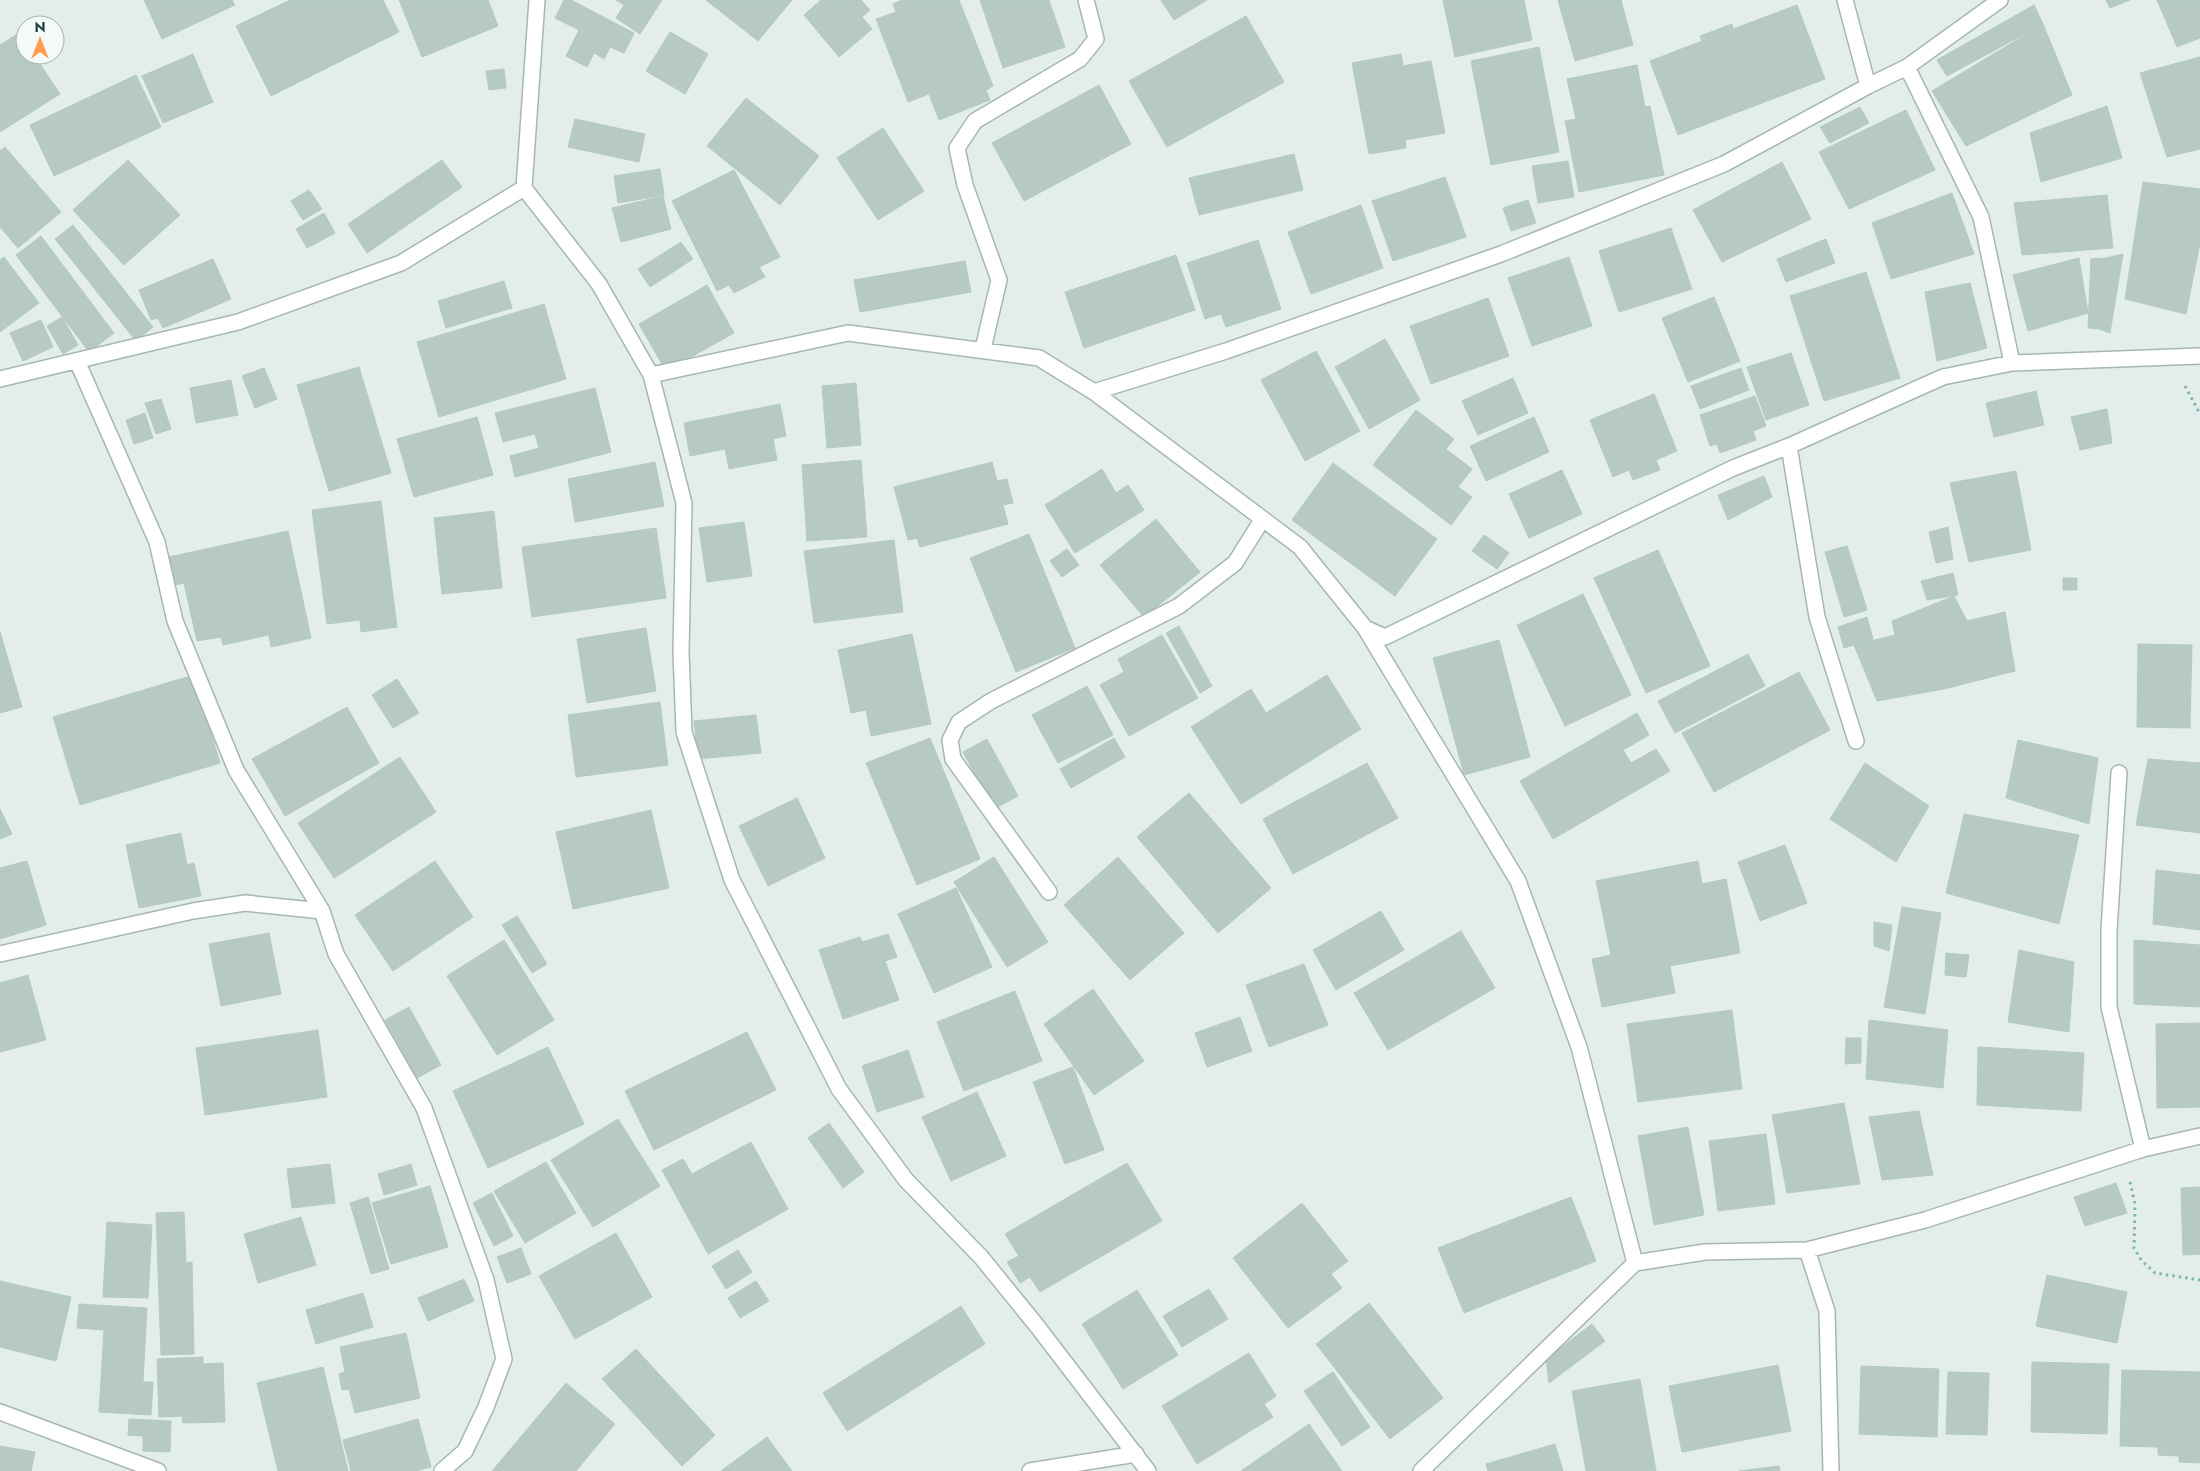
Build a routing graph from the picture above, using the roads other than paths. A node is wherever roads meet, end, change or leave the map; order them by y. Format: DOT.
graph roads {
  1 [pos="538,0"];
  2 [pos="1086,0"];
  3 [pos="1845,0"];
  4 [pos="2000,0"];
  5 [pos="1907,67"];
  6 [pos="1868,86"];
  7 [pos="524,188"];
  8 [pos="983,349"];
  9 [pos="2200,356"];
  10 [pos="77,361"];
  11 [pos="2012,363"];
  12 [pos="651,375"];
  13 [pos="0,379"];
  14 [pos="1094,392"];
  15 [pos="1789,446"];
  16 [pos="1262,520"];
  17 [pos="1366,628"];
  18 [pos="1856,741"];
  19 [pos="2119,773"];
  20 [pos="1049,892"];
  21 [pos="322,911"];
  22 [pos="0,954"];
  23 [pos="2200,1136"];
  24 [pos="2143,1148"];
  25 [pos="1807,1250"];
  26 [pos="1634,1263"];
  27 [pos="0,1412"];
  28 [pos="1136,1454"];
  29 [pos="158,1471"];
  30 [pos="442,1471"];
  31 [pos="1030,1471"];
  32 [pos="1148,1471"];
  33 [pos="1421,1471"];
  34 [pos="1831,1471"];
  1 -- 7 [label="street"];
  2 -- 8 [label="street"];
  3 -- 6 [label="street"];
  4 -- 5 [label="street"];
  5 -- 6 [label="street"];
  5 -- 11 [label="street"];
  6 -- 14 [label="street"];
  7 -- 10 [label="street"];
  7 -- 12 [label="street"];
  8 -- 12 [label="street"];
  8 -- 14 [label="street"];
  9 -- 11 [label="street"];
  10 -- 13 [label="street"];
  10 -- 21 [label="street"];
  11 -- 15 [label="street"];
  12 -- 28 [label="street"];
  14 -- 16 [label="street"];
  15 -- 17 [label="street"];
  15 -- 18 [label="street"];
  16 -- 17 [label="street"];
  16 -- 20 [label="street"];
  17 -- 26 [label="street"];
  19 -- 24 [label="street"];
  21 -- 22 [label="street"];
  21 -- 30 [label="street"];
  23 -- 24 [label="street"];
  24 -- 25 [label="street"];
  25 -- 26 [label="street"];
  25 -- 34 [label="street"];
  26 -- 33 [label="street"];
  27 -- 29 [label="street"];
  28 -- 31 [label="street"];
  28 -- 32 [label="street"];
}
